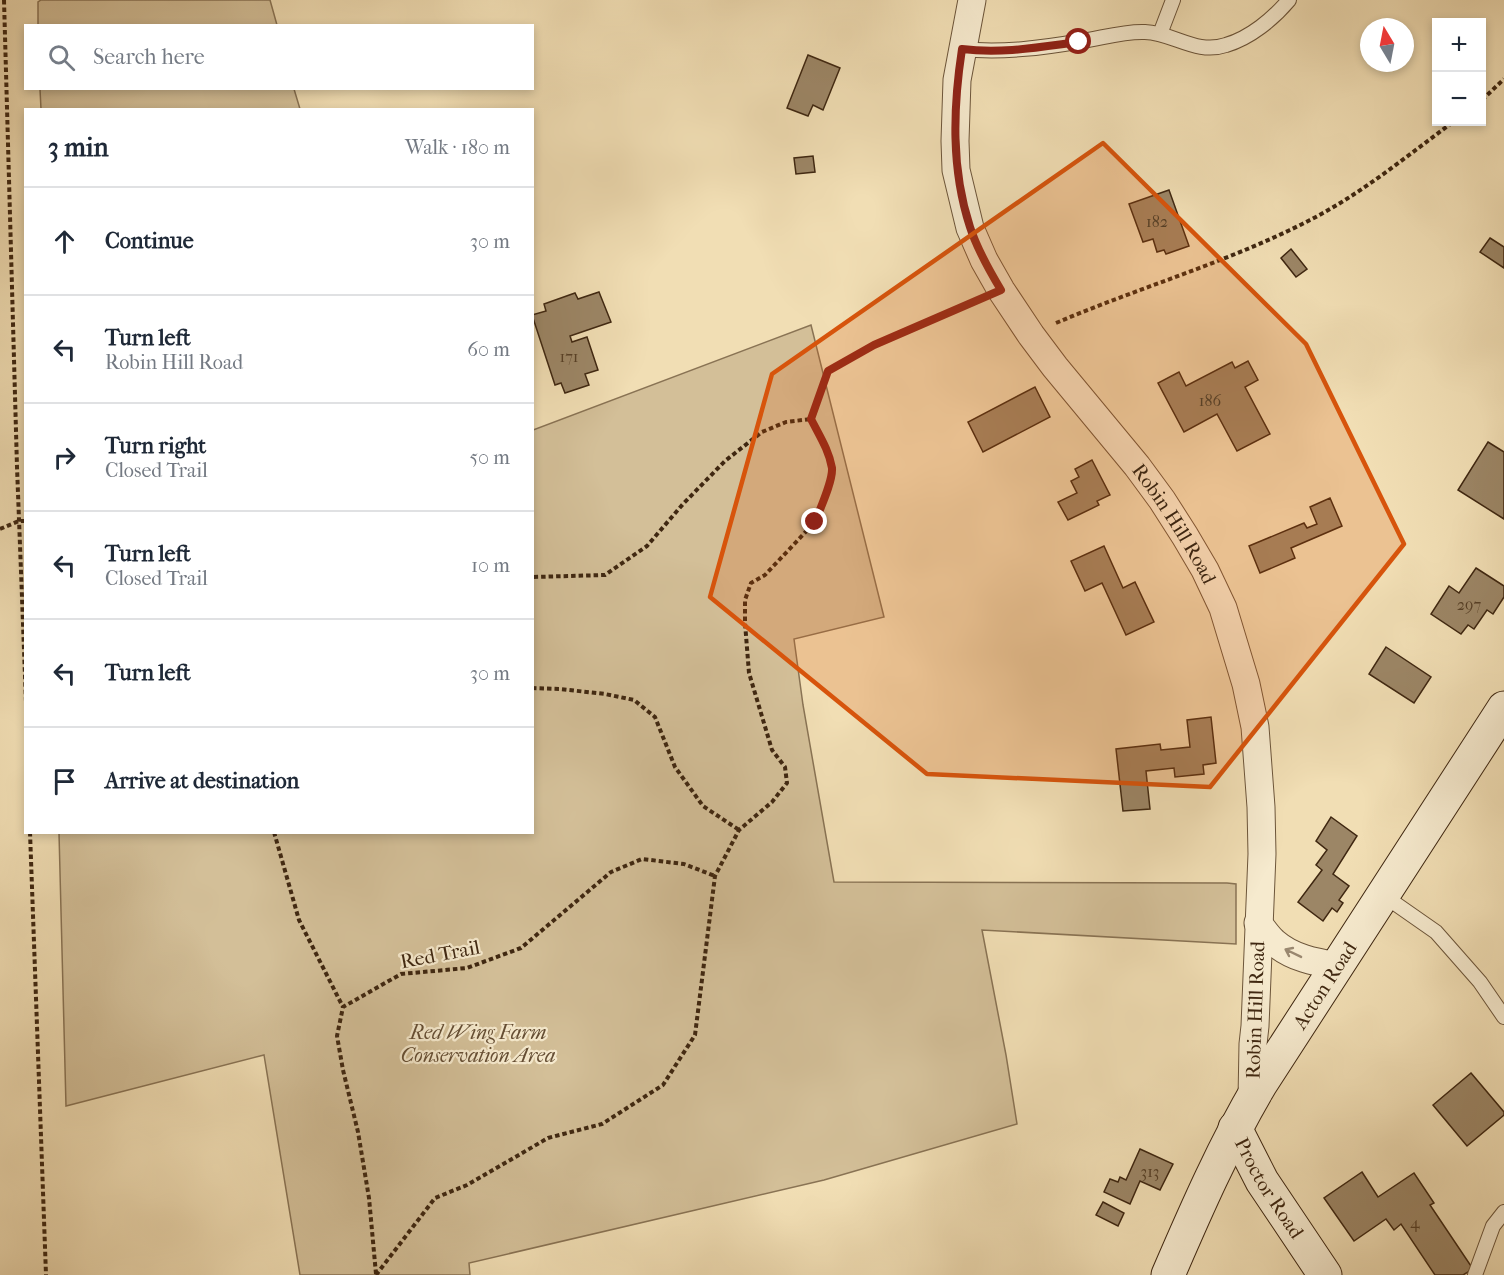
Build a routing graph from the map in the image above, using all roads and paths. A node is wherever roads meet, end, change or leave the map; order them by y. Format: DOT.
graph roads {
  1 [pos="4,0"];
  2 [pos="972,0"];
  3 [pos="1173,0"];
  4 [pos="1289,0"];
  5 [pos="1160,34"];
  6 [pos="962,49"];
  7 [pos="1504,79"];
  8 [pos="1486,96"];
  9 [pos="1448,126"];
  10 [pos="1001,290"];
  11 [pos="1031,335"];
  12 [pos="811,419"];
  13 [pos="19,521"];
  14 [pos="24,521"];
  15 [pos="0,529"];
  16 [pos="534,577"];
  17 [pos="24,650"];
  18 [pos="534,687"];
  19 [pos="1504,708"];
  20 [pos="739,830"];
  21 [pos="30,834"];
  22 [pos="275,834"];
  23 [pos="715,876"];
  24 [pos="1383,895"];
  25 [pos="1258,923"];
  26 [pos="1338,966"];
  27 [pos="342,1007"];
  28 [pos="1504,1017"];
  29 [pos="1252,1099"];
  30 [pos="1235,1128"];
  31 [pos="1504,1212"];
  32 [pos="46,1275"];
  33 [pos="376,1275"];
  34 [pos="1168,1275"];
  35 [pos="1326,1275"];
  36 [pos="1475,1275"];
  1 -- 13 [label="path"];
  2 -- 6 [label="street, Robin Hill Road"];
  3 -- 5 [label="lane"];
  4 -- 5 [label="lane"];
  5 -- 6 [label="lane"];
  6 -- 10 [label="street, Robin Hill Road"];
  7 -- 8 [label="path"];
  9 -- 11 [label="path"];
  10 -- 11 [label="street, Robin Hill Road"];
  10 -- 12 [label="path"];
  11 -- 25 [label="street, Robin Hill Road"];
  12 -- 16 [label="path"];
  12 -- 20 [label="path"];
  13 -- 14 [label="path"];
  13 -- 15 [label="path"];
  13 -- 17 [label="path"];
  18 -- 20 [label="path"];
  19 -- 24 [label="main road, Acton Road"];
  20 -- 23 [label="path"];
  21 -- 32 [label="path"];
  22 -- 27 [label="path"];
  23 -- 27 [label="path, Red Trail"];
  23 -- 33 [label="path"];
  24 -- 26 [label="main road, Acton Road"];
  24 -- 28 [label="lane"];
  26 -- 25 [label="street, one-way"];
  25 -- 29 [label="street, Robin Hill Road"];
  26 -- 29 [label="main road, Acton Road"];
  27 -- 33 [label="path"];
  29 -- 30 [label="main road, Acton Road"];
  30 -- 34 [label="main road, Acton Road"];
  30 -- 35 [label="main road, Proctor Road"];
  31 -- 36 [label="lane"];
}
